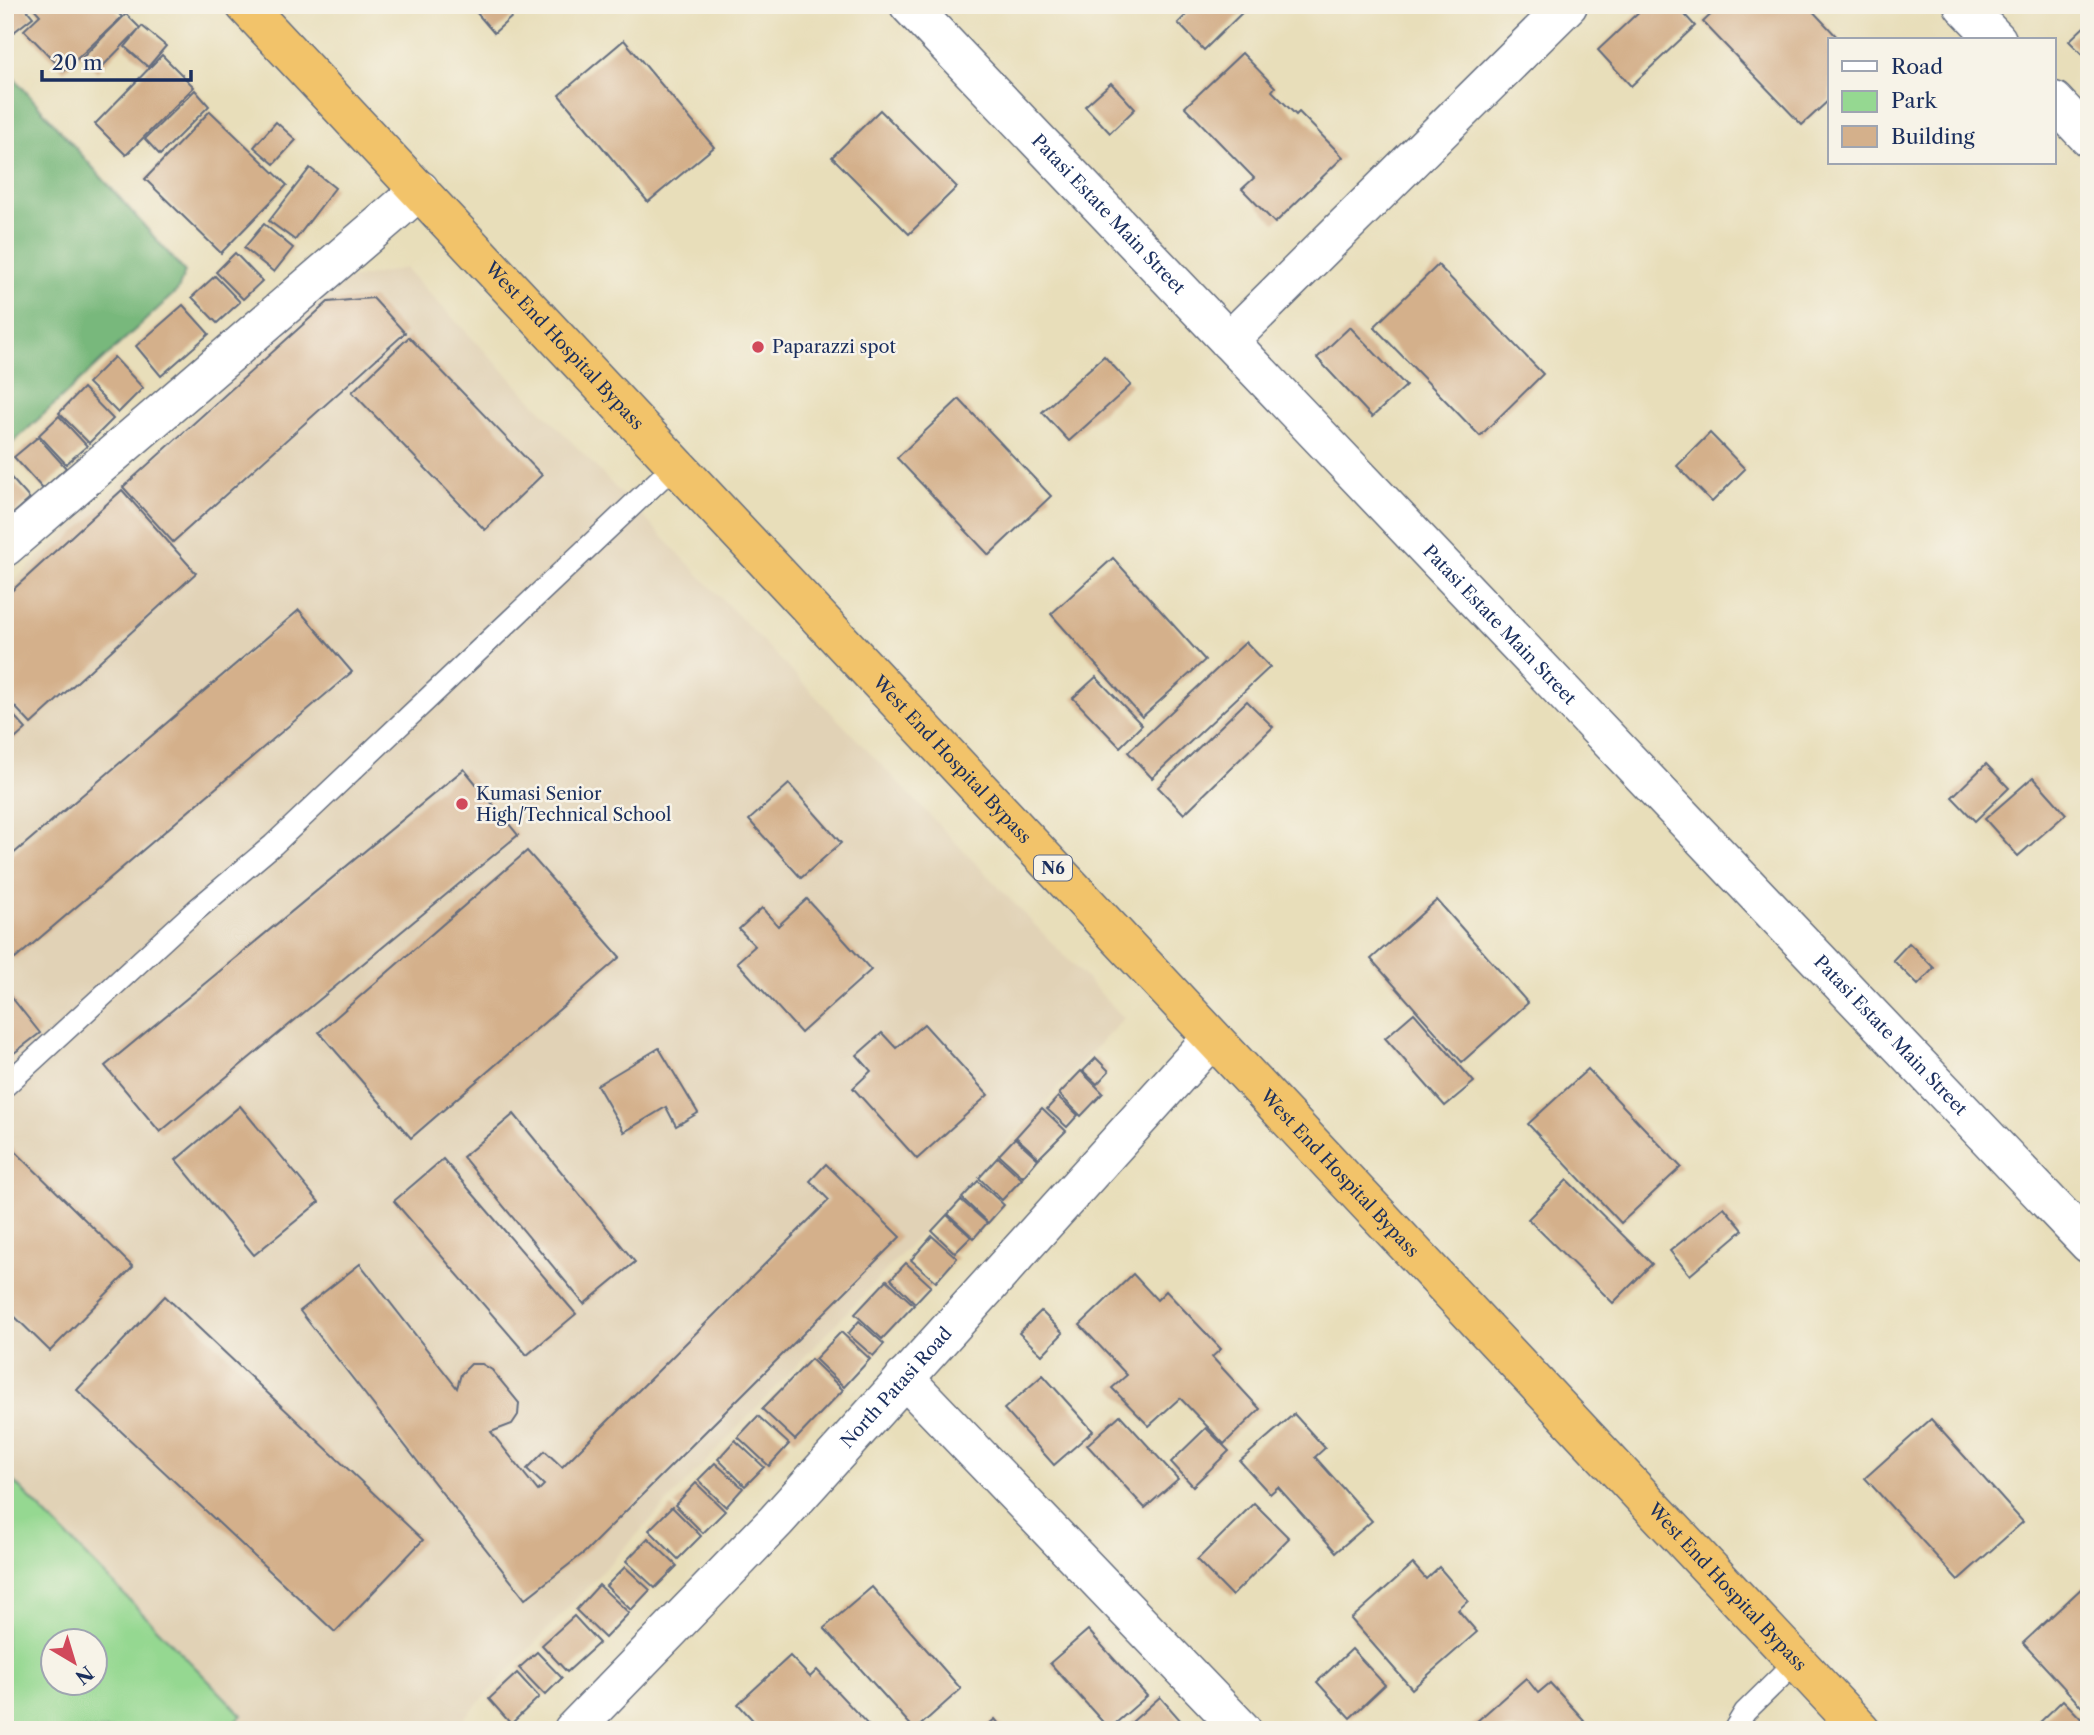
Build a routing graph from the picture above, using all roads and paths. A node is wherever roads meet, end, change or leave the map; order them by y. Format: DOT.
graph roads {
  1 [pos="245,5"];
  2 [pos="909,5"];
  3 [pos="1568,5"];
  4 [pos="1963,5"];
  5 [pos="1995,38"];
  6 [pos="2056,103"];
  7 [pos="2089,138"];
  8 [pos="421,190"];
  9 [pos="1229,341"];
  10 [pos="676,464"];
  11 [pos="5,547"];
  12 [pos="1212,1038"];
  13 [pos="5,1086"];
  14 [pos="2089,1244"];
  15 [pos="904,1378"];
  16 [pos="1797,1661"];
  17 [pos="573,1730"];
  18 [pos="1242,1730"];
  19 [pos="1734,1730"];
  20 [pos="1861,1730"];
  1 -- 8 [label="highway, West End Hospital Bypass / N6"];
  2 -- 9 [label="street, Patasi Estate Main Street"];
  3 -- 9 [label="street"];
  4 -- 5 [label="street"];
  6 -- 7 [label="street"];
  8 -- 10 [label="highway, West End Hospital Bypass / N6"];
  8 -- 11 [label="street"];
  9 -- 14 [label="street, Patasi Estate Main Street"];
  10 -- 12 [label="highway, West End Hospital Bypass / N6"];
  10 -- 13 [label="lane"];
  12 -- 15 [label="street, North Patasi Road"];
  12 -- 16 [label="highway, West End Hospital Bypass / N6"];
  15 -- 17 [label="street, North Patasi Road"];
  15 -- 18 [label="street"];
  16 -- 19 [label="lane"];
  16 -- 20 [label="highway, West End Hospital Bypass / N6"];
}
